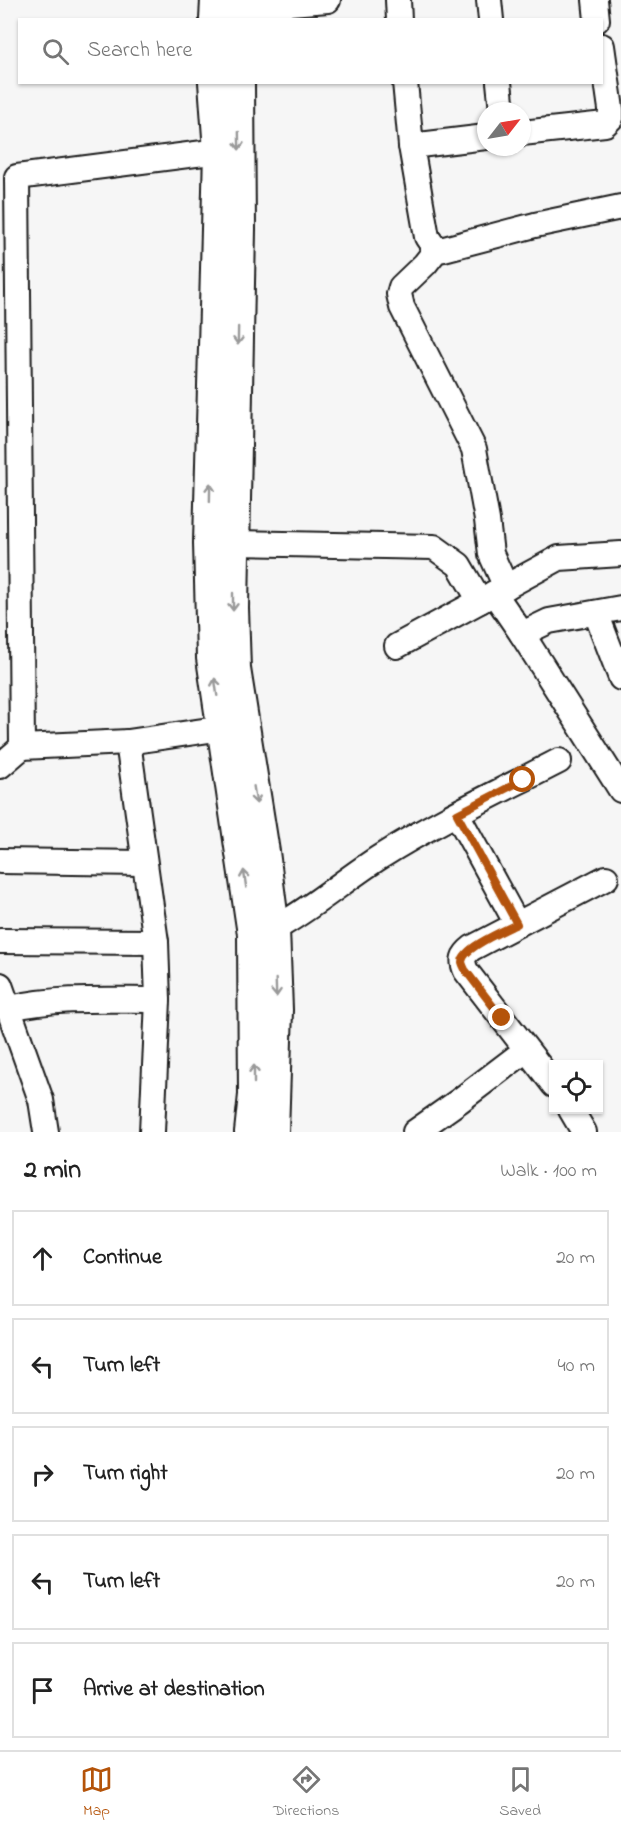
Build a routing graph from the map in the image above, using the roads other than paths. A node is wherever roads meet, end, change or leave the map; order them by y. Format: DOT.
graph roads {
  1 [pos="328,0"];
  2 [pos="398,0"];
  3 [pos="489,0"];
  4 [pos="595,0"];
  5 [pos="229,9"];
  6 [pos="399,18"];
  7 [pos="491,18"];
  8 [pos="597,18"];
  9 [pos="603,53"];
  10 [pos="214,84"];
  11 [pos="239,84"];
  12 [pos="405,84"];
  13 [pos="499,84"];
  14 [pos="501,102"];
  15 [pos="531,132"];
  16 [pos="477,138"];
  17 [pos="411,146"];
  18 [pos="219,151"];
  19 [pos="9,178"];
  20 [pos="621,207"];
  21 [pos="436,249"];
  22 [pos="9,335"];
  23 [pos="10,433"];
  24 [pos="234,543"];
  25 [pos="621,554"];
  26 [pos="493,594"];
  27 [pos="621,608"];
  28 [pos="596,613"];
  29 [pos="522,634"];
  30 [pos="397,646"];
  31 [pos="621,678"];
  32 [pos="224,728"];
  33 [pos="128,742"];
  34 [pos="22,747"];
  35 [pos="559,761"];
  36 [pos="0,766"];
  37 [pos="621,790"];
  38 [pos="457,814"];
  39 [pos="0,861"];
  40 [pos="144,863"];
  41 [pos="606,878"];
  42 [pos="517,924"];
  43 [pos="274,929"];
  44 [pos="0,941"];
  45 [pos="156,942"];
  46 [pos="0,985"];
  47 [pos="158,1000"];
  48 [pos="9,1008"];
  49 [pos="526,1050"];
  50 [pos="549,1079"];
  51 [pos="574,1114"];
  52 [pos="46,1132"];
  53 [pos="152,1132"];
  54 [pos="250,1132"];
  55 [pos="273,1132"];
  56 [pos="415,1132"];
  57 [pos="584,1132"];
  1 -- 5 [label="street"];
  2 -- 6 [label="street"];
  3 -- 7 [label="street"];
  4 -- 8 [label="street"];
  9 -- 15 [label="street"];
  10 -- 18 [label="main road"];
  11 -- 24 [label="main road, one-way"];
  12 -- 17 [label="street"];
  13 -- 14 [label="street"];
  16 -- 17 [label="street"];
  17 -- 21 [label="street"];
  18 -- 19 [label="street"];
  32 -- 18 [label="main road, one-way"];
  19 -- 22 [label="street"];
  20 -- 21 [label="street"];
  21 -- 26 [label="street"];
  22 -- 23 [label="street"];
  23 -- 34 [label="street"];
  24 -- 26 [label="street"];
  24 -- 43 [label="main road, one-way"];
  25 -- 26 [label="street"];
  26 -- 29 [label="street"];
  26 -- 30 [label="street"];
  27 -- 28 [label="street"];
  28 -- 29 [label="street"];
  28 -- 31 [label="street"];
  29 -- 37 [label="street"];
  32 -- 33 [label="street"];
  54 -- 32 [label="main road, one-way"];
  33 -- 34 [label="street"];
  33 -- 40 [label="street"];
  34 -- 36 [label="street"];
  35 -- 38 [label="street"];
  38 -- 42 [label="street"];
  38 -- 43 [label="street"];
  39 -- 40 [label="street"];
  40 -- 45 [label="street"];
  41 -- 42 [label="street"];
  42 -- 49 [label="street"];
  43 -- 55 [label="main road, one-way"];
  44 -- 45 [label="street"];
  45 -- 47 [label="street"];
  46 -- 48 [label="street"];
  47 -- 48 [label="street"];
  47 -- 53 [label="street"];
  48 -- 52 [label="street"];
  49 -- 50 [label="street"];
  49 -- 56 [label="street"];
  51 -- 57 [label="street"];
}
